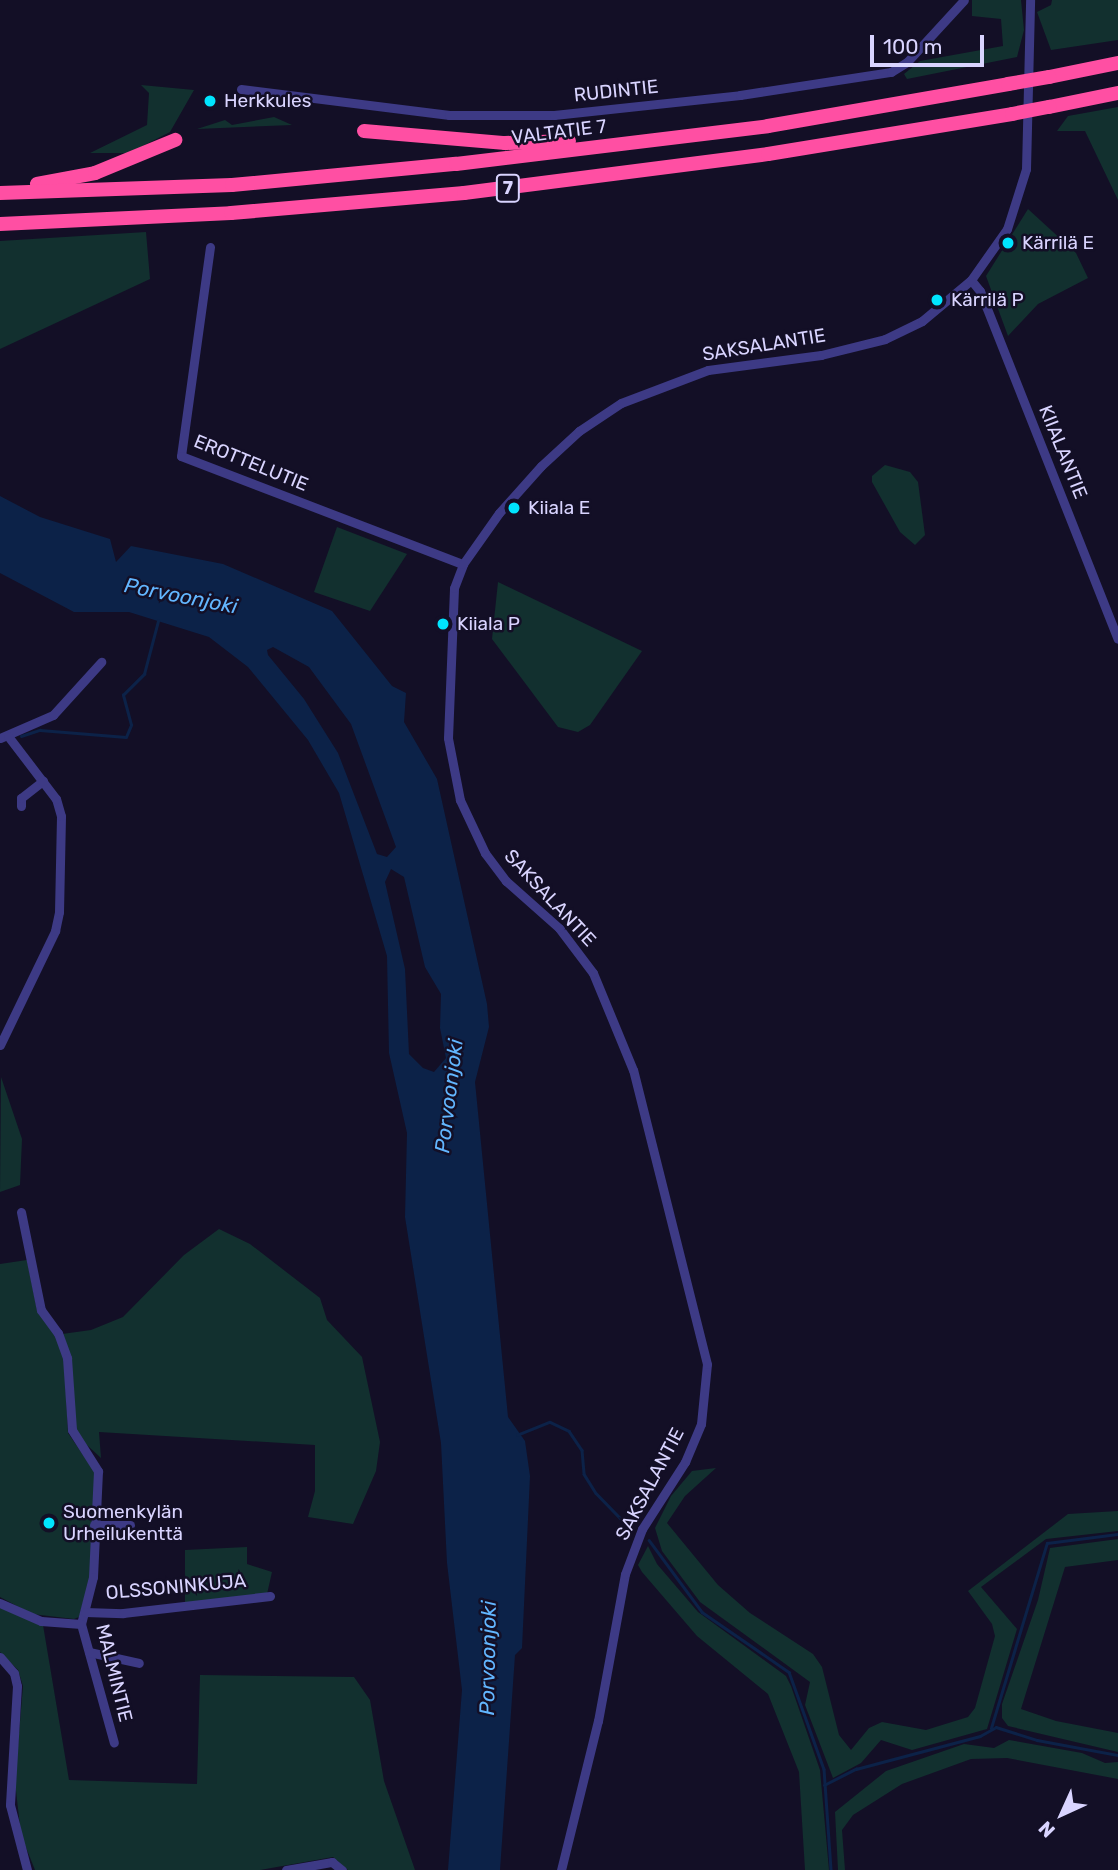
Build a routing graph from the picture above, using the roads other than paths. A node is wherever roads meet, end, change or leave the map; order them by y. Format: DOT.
graph roads {
  1 [pos="964,0"];
  2 [pos="1030,0"];
  3 [pos="1118,63"];
  4 [pos="241,89"];
  5 [pos="1118,93"];
  6 [pos="364,131"];
  7 [pos="710,132"];
  8 [pos="175,140"];
  9 [pos="0,188"];
  10 [pos="0,193"];
  11 [pos="0,224"];
  12 [pos="210,247"];
  13 [pos="971,280"];
  14 [pos="463,565"];
  15 [pos="1118,639"];
  16 [pos="101,662"];
  17 [pos="4,737"];
  18 [pos="43,781"];
  19 [pos="21,806"];
  20 [pos="1,1045"];
  21 [pos="21,1212"];
  22 [pos="94,1525"];
  23 [pos="131,1525"];
  24 [pos="270,1596"];
  25 [pos="0,1603"];
  26 [pos="85,1612"];
  27 [pos="81,1624"];
  28 [pos="89,1652"];
  29 [pos="0,1657"];
  30 [pos="139,1663"];
  31 [pos="114,1743"];
  32 [pos="27,1870"];
  33 [pos="286,1870"];
  34 [pos="342,1870"];
  35 [pos="561,1870"];
  1 -- 4 [label="street, RUDINTIE"];
  2 -- 13 [label="street, SAKSALANTIE"];
  3 -- 7 [label="highway, VALTATIE 7 / 7, bridge"];
  5 -- 11 [label="highway, 7, bridge"];
  6 -- 7 [label="highway"];
  7 -- 10 [label="highway, VALTATIE 7 / 7"];
  8 -- 9 [label="highway"];
  12 -- 14 [label="street, EROTTELUTIE"];
  13 -- 14 [label="street, SAKSALANTIE"];
  13 -- 15 [label="street, KIIALANTIE"];
  14 -- 35 [label="street, SAKSALANTIE"];
  16 -- 17 [label="street"];
  17 -- 18 [label="street"];
  18 -- 19 [label="street"];
  18 -- 20 [label="street"];
  21 -- 22 [label="street, MALMINTIE"];
  22 -- 23 [label="street"];
  22 -- 26 [label="street, MALMINTIE"];
  24 -- 26 [label="street, OLSSONINKUJA"];
  25 -- 27 [label="street"];
  26 -- 27 [label="street, MALMINTIE"];
  27 -- 28 [label="street, MALMINTIE"];
  28 -- 30 [label="street"];
  28 -- 31 [label="street, MALMINTIE"];
  29 -- 32 [label="street"];
  33 -- 34 [label="street"];
}
